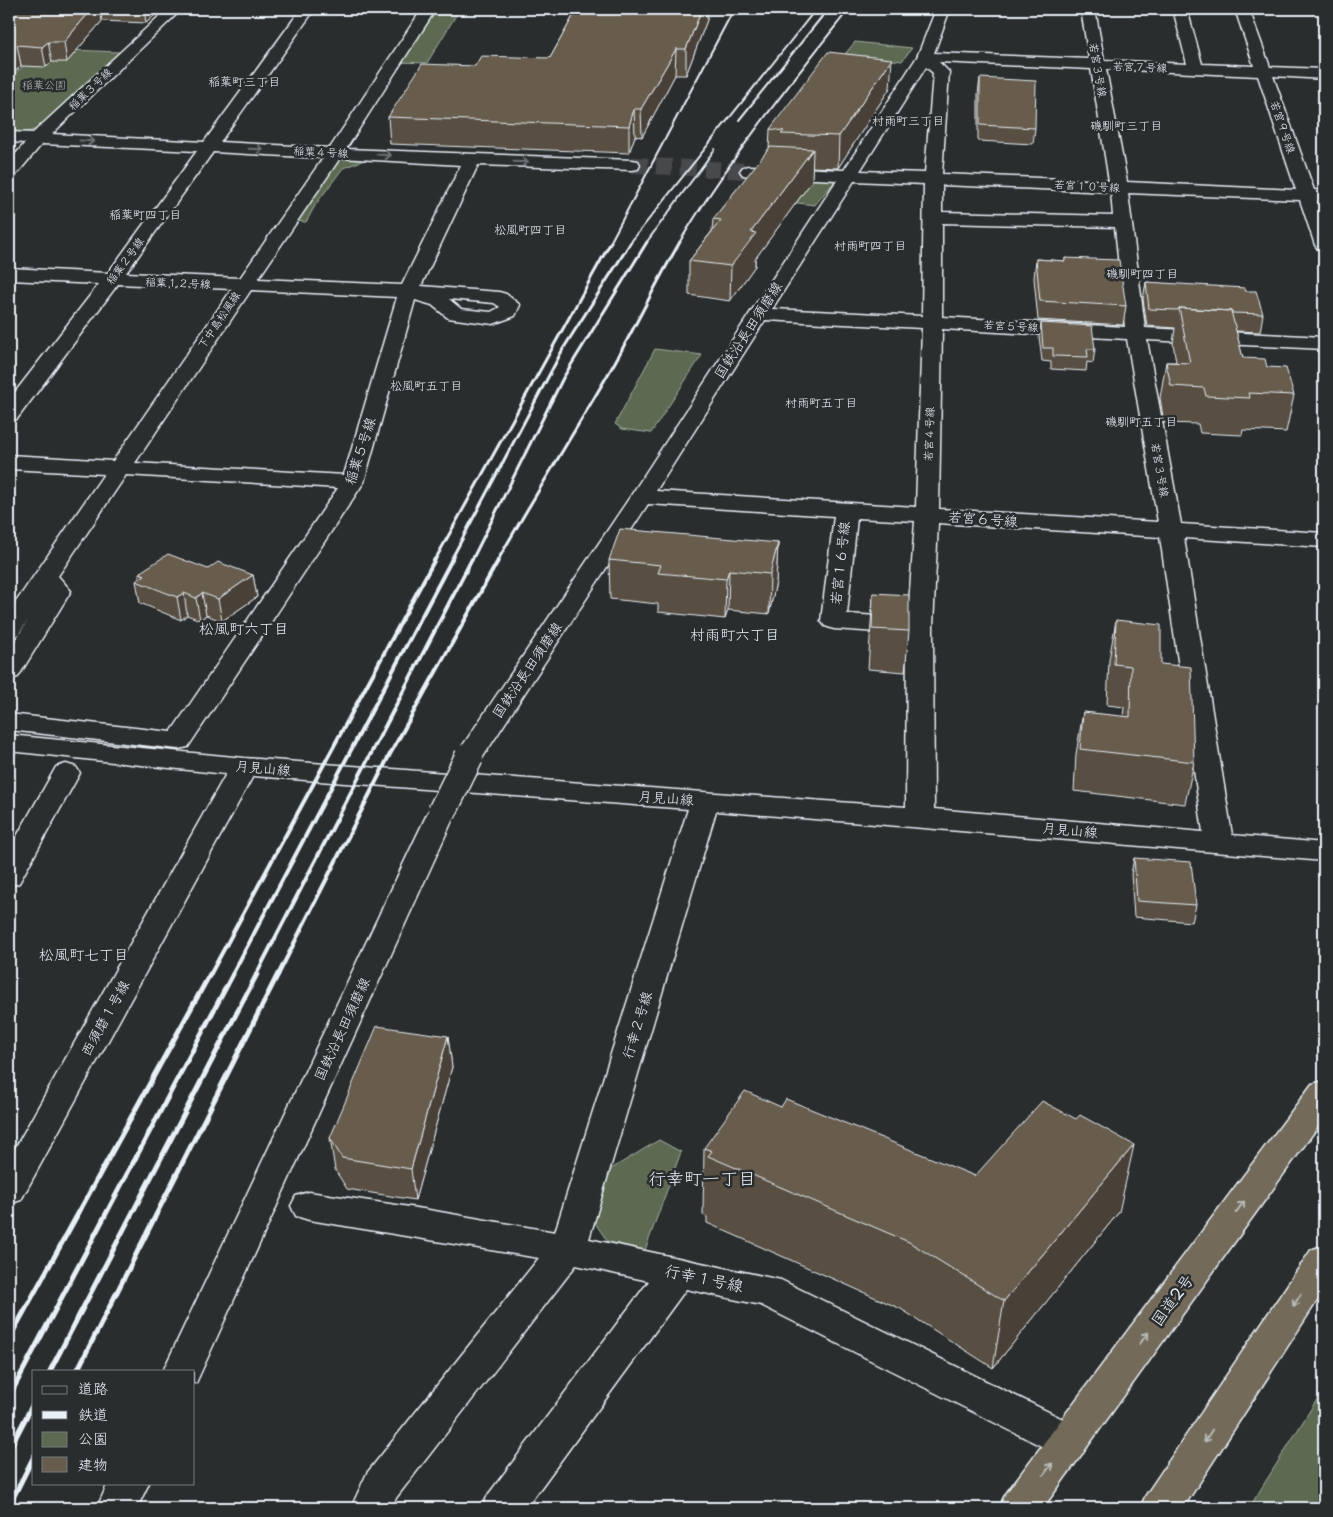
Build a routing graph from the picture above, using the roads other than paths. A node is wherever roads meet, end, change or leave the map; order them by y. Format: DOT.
graph roads {
  1 [pos="175,9"];
  2 [pos="308,9"];
  3 [pos="429,9"];
  4 [pos="943,9"];
  5 [pos="1088,9"];
  6 [pos="1180,9"];
  7 [pos="1242,9"];
  8 [pos="925,57"];
  9 [pos="1096,65"];
  10 [pos="1196,69"];
  11 [pos="1264,71"];
  12 [pos="1324,74"];
  13 [pos="915,109"];
  14 [pos="9,137"];
  15 [pos="38,138"];
  16 [pos="208,147"];
  17 [pos="335,153"];
  18 [pos="472,160"];
  19 [pos="632,165"];
  20 [pos="748,171"];
  21 [pos="9,172"];
  22 [pos="849,174"];
  23 [pos="933,179"];
  24 [pos="1120,188"];
  25 [pos="1307,195"];
  26 [pos="1324,196"];
  27 [pos="933,218"];
  28 [pos="1124,222"];
  29 [pos="1324,245"];
  30 [pos="16,275"];
  31 [pos="112,280"];
  32 [pos="242,286"];
  33 [pos="9,291"];
  34 [pos="408,292"];
  35 [pos="758,314"];
  36 [pos="932,322"];
  37 [pos="1136,333"];
  38 [pos="1324,343"];
  39 [pos="9,414"];
  40 [pos="9,462"];
  41 [pos="119,467"];
  42 [pos="352,482"];
  43 [pos="641,497"];
  44 [pos="846,509"];
  45 [pos="927,515"];
  46 [pos="1171,532"];
  47 [pos="1324,540"];
  48 [pos="44,576"];
  49 [pos="920,626"];
  50 [pos="9,630"];
  51 [pos="9,671"];
  52 [pos="9,722"];
  53 [pos="9,743"];
  54 [pos="244,767"];
  55 [pos="66,774"];
  56 [pos="705,801"];
  57 [pos="920,817"];
  58 [pos="1219,842"];
  59 [pos="1324,852"];
  60 [pos="9,876"];
  61 [pos="1324,1093"];
  62 [pos="20,1149"];
  63 [pos="9,1190"];
  64 [pos="309,1206"];
  65 [pos="568,1249"];
  66 [pos="1324,1260"];
  67 [pos="676,1272"];
  68 [pos="182,1370"];
  69 [pos="1068,1441"];
  70 [pos="129,1484"];
  71 [pos="117,1508"];
  72 [pos="371,1508"];
  73 [pos="502,1508"];
  74 [pos="1019,1508"];
  75 [pos="1160,1508"];
  1 -- 15 [label="street, 稲葉３号線"];
  2 -- 16 [label="street, 稲葉２号線"];
  3 -- 17 [label="street, 下中島松風線"];
  4 -- 8 [label="street, 国鉄沿長田須磨線"];
  5 -- 9 [label="street, 若宮３号線"];
  6 -- 10 [label="street"];
  7 -- 11 [label="street, 若宮９号線"];
  8 -- 9 [label="street, 若宮７号線"];
  8 -- 13 [label="street, 国鉄沿長田須磨線"];
  8 -- 13 [label="street, 若宮４号線"];
  9 -- 10 [label="street, 若宮７号線"];
  9 -- 24 [label="street, 若宮３号線"];
  10 -- 11 [label="street, 若宮７号線"];
  11 -- 12 [label="street, 若宮７号線"];
  11 -- 25 [label="street, 若宮９号線"];
  13 -- 22 [label="street, 国鉄沿長田須磨線"];
  13 -- 23 [label="street, 若宮４号線"];
  14 -- 15 [label="street, 稲葉４号線"];
  15 -- 16 [label="street, 稲葉４号線, one-way"];
  15 -- 21 [label="street, 稲葉３号線"];
  16 -- 17 [label="street, 稲葉４号線, one-way"];
  16 -- 31 [label="street, 稲葉２号線"];
  17 -- 18 [label="street, 稲葉４号線, one-way"];
  17 -- 32 [label="street, 下中島松風線"];
  18 -- 19 [label="street, 稲葉４号線, one-way"];
  18 -- 34 [label="street, 稲葉５号線"];
  20 -- 22 [label="street"];
  22 -- 23 [label="street, 若宮１０号線"];
  22 -- 35 [label="street, 国鉄沿長田須磨線"];
  23 -- 24 [label="street, 若宮１０号線"];
  23 -- 27 [label="street, 若宮４号線"];
  24 -- 25 [label="street, 若宮１０号線"];
  24 -- 28 [label="street, 若宮３号線"];
  25 -- 26 [label="street, 若宮１０号線"];
  25 -- 29 [label="street, 若宮９号線"];
  27 -- 28 [label="street"];
  27 -- 36 [label="street, 若宮４号線"];
  28 -- 37 [label="street, 若宮３号線"];
  30 -- 31 [label="street, 稲葉１２号線"];
  30 -- 33 [label="street"];
  31 -- 32 [label="street, 稲葉１２号線"];
  31 -- 39 [label="street, 稲葉２号線"];
  32 -- 34 [label="street, 稲葉１２号線"];
  32 -- 41 [label="street, 下中島松風線"];
  34 -- 42 [label="street, 稲葉５号線"];
  35 -- 36 [label="street, 若宮５号線"];
  35 -- 43 [label="street, 国鉄沿長田須磨線"];
  36 -- 37 [label="street, 若宮５号線"];
  36 -- 45 [label="street, 若宮４号線"];
  37 -- 38 [label="street, 若宮５号線"];
  37 -- 46 [label="street, 若宮３号線"];
  40 -- 41 [label="street"];
  41 -- 42 [label="street"];
  41 -- 48 [label="street, 下中島松風線"];
  42 -- 52 [label="street, 稲葉５号線"];
  43 -- 44 [label="street, 若宮６号線"];
  43 -- 68 [label="street, 国鉄沿長田須磨線, bridge"];
  44 -- 45 [label="street, 若宮６号線"];
  44 -- 49 [label="street, 若宮１６号線"];
  45 -- 46 [label="street, 若宮６号線"];
  45 -- 49 [label="street, 若宮４号線"];
  46 -- 47 [label="street, 若宮６号線"];
  46 -- 58 [label="street, 若宮３号線"];
  48 -- 50 [label="street, 下中島松風線"];
  48 -- 51 [label="street"];
  49 -- 57 [label="street, 若宮４号線"];
  53 -- 54 [label="street, 月見山線"];
  54 -- 56 [label="street, 月見山線"];
  54 -- 62 [label="street, 西須磨１号線"];
  55 -- 60 [label="street"];
  56 -- 57 [label="street, 月見山線"];
  56 -- 65 [label="street, 行幸２号線"];
  57 -- 58 [label="street, 月見山線"];
  58 -- 59 [label="street, 月見山線"];
  69 -- 61 [label="highway, 国道2号, one-way"];
  62 -- 63 [label="street, 西須磨１号線"];
  64 -- 65 [label="street, 行幸１号線"];
  65 -- 67 [label="street, 行幸１号線"];
  65 -- 72 [label="street"];
  66 -- 75 [label="highway, one-way"];
  67 -- 69 [label="street, 行幸１号線"];
  67 -- 73 [label="street"];
  74 -- 69 [label="highway, 国道2号, one-way"];
  70 -- 71 [label="street"];
}
